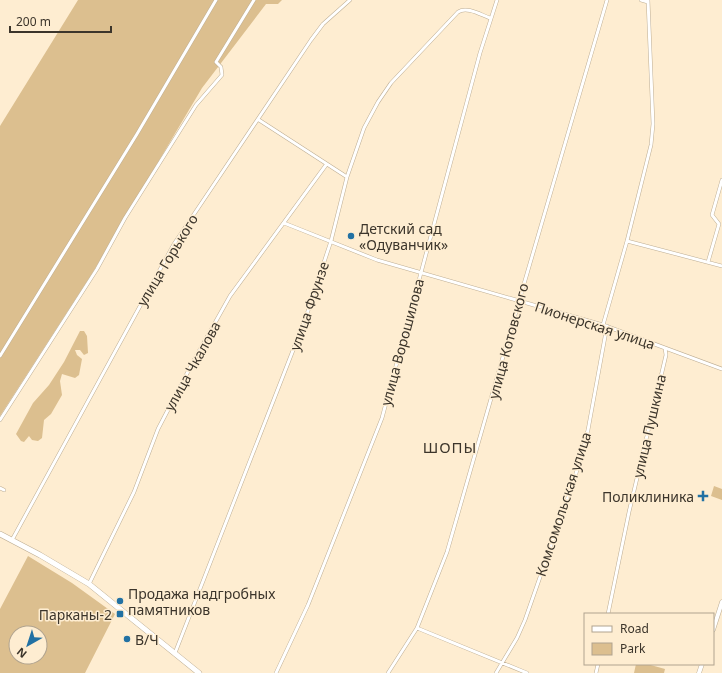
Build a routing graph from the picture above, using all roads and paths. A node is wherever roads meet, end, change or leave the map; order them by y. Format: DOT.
graph roads {
  1 [pos="216,0"];
  2 [pos="254,0"];
  3 [pos="350,0"];
  4 [pos="497,0"];
  5 [pos="607,0"];
  6 [pos="641,0"];
  7 [pos="648,1"];
  8 [pos="490,18"];
  9 [pos="259,120"];
  10 [pos="326,165"];
  11 [pos="347,177"];
  12 [pos="722,180"];
  13 [pos="720,192"];
  14 [pos="284,223"];
  15 [pos="332,241"];
  16 [pos="627,241"];
  17 [pos="708,262"];
  18 [pos="722,266"];
  19 [pos="421,273"];
  20 [pos="519,300"];
  21 [pos="605,326"];
  22 [pos="665,348"];
  23 [pos="673,350"];
  24 [pos="666,355"];
  25 [pos="0,356"];
  26 [pos="722,369"];
  27 [pos="0,420"];
  28 [pos="0,488"];
  29 [pos="4,490"];
  30 [pos="0,534"];
  31 [pos="12,540"];
  32 [pos="89,584"];
  33 [pos="722,602"];
  34 [pos="608,613"];
  35 [pos="714,627"];
  36 [pos="417,628"];
  37 [pos="175,653"];
  38 [pos="503,662"];
  39 [pos="200,673"];
  40 [pos="276,673"];
  41 [pos="388,673"];
  42 [pos="496,673"];
  43 [pos="528,673"];
  1 -- 25 [label="street"];
  2 -- 27 [label="street"];
  3 -- 9 [label="street, улица Горького"];
  4 -- 8 [label="street, улица Ворошилова"];
  5 -- 20 [label="street, улица Котовского"];
  6 -- 7 [label="street"];
  7 -- 16 [label="street, Комсомольская улица"];
  8 -- 11 [label="street, улица Фрунзе"];
  8 -- 19 [label="street, улица Ворошилова"];
  9 -- 10 [label="street"];
  9 -- 31 [label="street, улица Горького"];
  10 -- 11 [label="street"];
  10 -- 14 [label="street, улица Чкалова"];
  11 -- 15 [label="street, улица Фрунзе"];
  12 -- 13 [label="street"];
  13 -- 17 [label="street"];
  14 -- 15 [label="street, Пионерская улица"];
  14 -- 32 [label="street, улица Чкалова"];
  15 -- 19 [label="street, Пионерская улица"];
  15 -- 37 [label="street, улица Фрунзе"];
  16 -- 17 [label="street"];
  16 -- 21 [label="street, Комсомольская улица"];
  17 -- 18 [label="street"];
  19 -- 20 [label="street, Пионерская улица"];
  19 -- 40 [label="street, улица Ворошилова"];
  20 -- 21 [label="street, Пионерская улица"];
  20 -- 36 [label="street, улица Котовского"];
  21 -- 22 [label="street, Пионерская улица"];
  21 -- 38 [label="street, Комсомольская улица"];
  22 -- 23 [label="street, Пионерская улица"];
  22 -- 24 [label="street, улица Пушкина"];
  23 -- 24 [label="street, улица Пушкина"];
  23 -- 26 [label="street, Пионерская улица"];
  24 -- 34 [label="street, улица Пушкина"];
  28 -- 29 [label="street"];
  30 -- 31 [label="main road"];
  31 -- 32 [label="main road"];
  32 -- 37 [label="main road"];
  33 -- 35 [label="street"];
  36 -- 38 [label="street"];
  36 -- 41 [label="street, улица Котовского"];
  37 -- 39 [label="main road"];
  38 -- 42 [label="street, Комсомольская улица"];
  38 -- 43 [label="street"];
}
